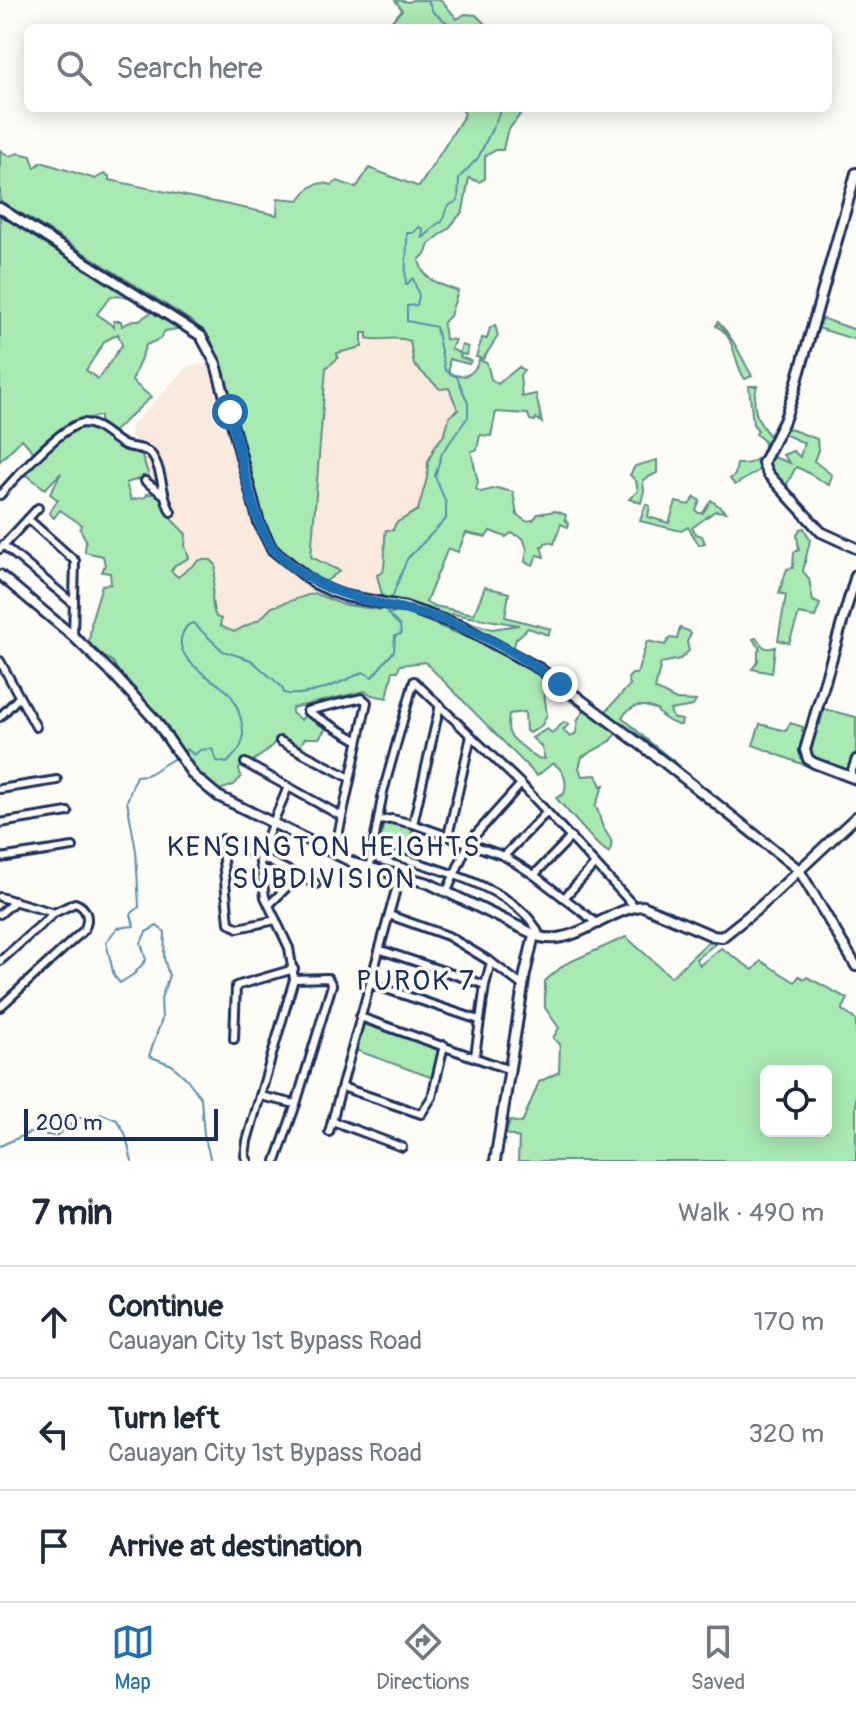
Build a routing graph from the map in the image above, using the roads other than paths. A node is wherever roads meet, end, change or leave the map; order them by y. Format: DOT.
graph roads {
  1 [pos="856,173"];
  2 [pos="0,208"];
  3 [pos="145,481"];
  4 [pos="163,494"];
  5 [pos="0,495"];
  6 [pos="38,508"];
  7 [pos="171,512"];
  8 [pos="28,519"];
  9 [pos="1,547"];
  10 [pos="856,548"];
  11 [pos="0,575"];
  12 [pos="856,575"];
  13 [pos="74,604"];
  14 [pos="73,636"];
  15 [pos="0,661"];
  16 [pos="19,697"];
  17 [pos="440,705"];
  18 [pos="0,717"];
  19 [pos="36,727"];
  20 [pos="471,736"];
  21 [pos="357,740"];
  22 [pos="280,741"];
  23 [pos="856,759"];
  24 [pos="245,763"];
  25 [pos="350,778"];
  26 [pos="853,778"];
  27 [pos="57,780"];
  28 [pos="521,784"];
  29 [pos="288,787"];
  30 [pos="0,789"];
  31 [pos="68,812"];
  32 [pos="547,812"];
  33 [pos="341,816"];
  34 [pos="856,817"];
  35 [pos="378,821"];
  36 [pos="0,823"];
  37 [pos="271,823"];
  38 [pos="413,824"];
  39 [pos="448,836"];
  40 [pos="571,837"];
  41 [pos="469,842"];
  42 [pos="73,847"];
  43 [pos="373,849"];
  44 [pos="334,854"];
  45 [pos="259,856"];
  46 [pos="504,856"];
  47 [pos="0,858"];
  48 [pos="595,864"];
  49 [pos="369,870"];
  50 [pos="799,870"];
  51 [pos="400,875"];
  52 [pos="454,875"];
  53 [pos="534,875"];
  54 [pos="297,877"];
  55 [pos="316,884"];
  56 [pos="447,891"];
  57 [pos="0,897"];
  58 [pos="564,898"];
  59 [pos="16,901"];
  60 [pos="269,905"];
  61 [pos="634,906"];
  62 [pos="54,913"];
  63 [pos="0,914"];
  64 [pos="389,915"];
  65 [pos="276,920"];
  66 [pos="598,925"];
  67 [pos="537,936"];
  68 [pos="381,950"];
  69 [pos="0,961"];
  70 [pos="491,962"];
  71 [pos="856,966"];
  72 [pos="294,969"];
  73 [pos="294,979"];
  74 [pos="371,984"];
  75 [pos="485,985"];
  76 [pos="523,986"];
  77 [pos="0,1007"];
  78 [pos="360,1017"];
  79 [pos="479,1020"];
  80 [pos="234,1039"];
  81 [pos="444,1045"];
  82 [pos="475,1056"];
  83 [pos="510,1070"];
  84 [pos="342,1087"];
  85 [pos="260,1096"];
  86 [pos="296,1104"];
  87 [pos="332,1121"];
  88 [pos="329,1132"];
  89 [pos="402,1147"];
  90 [pos="248,1161"];
  91 [pos="276,1161"];
  92 [pos="495,1161"];
  1 -- 10 [label="street"];
  2 -- 50 [label="street"];
  3 -- 4 [label="street"];
  4 -- 5 [label="street"];
  4 -- 7 [label="street"];
  6 -- 8 [label="street"];
  8 -- 9 [label="street"];
  8 -- 13 [label="street"];
  9 -- 13 [label="street"];
  11 -- 14 [label="street"];
  12 -- 26 [label="street"];
  13 -- 14 [label="street"];
  14 -- 37 [label="street"];
  15 -- 16 [label="street"];
  16 -- 18 [label="street"];
  16 -- 19 [label="street"];
  17 -- 20 [label="street"];
  17 -- 35 [label="street"];
  17 -- 38 [label="street"];
  20 -- 28 [label="street"];
  20 -- 39 [label="street"];
  21 -- 21 [label="street"];
  21 -- 25 [label="street"];
  22 -- 25 [label="street"];
  23 -- 26 [label="street"];
  24 -- 29 [label="street"];
  25 -- 33 [label="street"];
  27 -- 30 [label="street"];
  28 -- 32 [label="street"];
  28 -- 41 [label="street"];
  29 -- 33 [label="street"];
  29 -- 37 [label="street"];
  31 -- 36 [label="street"];
  32 -- 40 [label="street"];
  32 -- 46 [label="street"];
  33 -- 44 [label="street"];
  34 -- 50 [label="street"];
  35 -- 38 [label="street"];
  35 -- 43 [label="street"];
  37 -- 44 [label="street"];
  37 -- 45 [label="street"];
  38 -- 39 [label="street"];
  39 -- 41 [label="street"];
  40 -- 48 [label="street"];
  40 -- 53 [label="street"];
  41 -- 46 [label="street"];
  41 -- 52 [label="street"];
  42 -- 47 [label="street"];
  43 -- 49 [label="street"];
  43 -- 52 [label="street"];
  44 -- 49 [label="street"];
  45 -- 54 [label="street"];
  45 -- 60 [label="street"];
  45 -- 65 [label="street"];
  46 -- 53 [label="street"];
  48 -- 58 [label="street"];
  48 -- 61 [label="street"];
  49 -- 51 [label="street"];
  50 -- 61 [label="street"];
  50 -- 71 [label="street"];
  51 -- 56 [label="street"];
  51 -- 64 [label="street"];
  52 -- 56 [label="street"];
  52 -- 67 [label="street"];
  53 -- 58 [label="street"];
  54 -- 55 [label="street"];
  54 -- 60 [label="street"];
  56 -- 67 [label="street"];
  57 -- 59 [label="street"];
  58 -- 66 [label="street"];
  59 -- 62 [label="street"];
  59 -- 63 [label="street"];
  60 -- 65 [label="street"];
  61 -- 66 [label="street"];
  62 -- 69 [label="street"];
  62 -- 77 [label="street"];
  64 -- 68 [label="street"];
  64 -- 70 [label="street"];
  65 -- 72 [label="street"];
  66 -- 67 [label="street"];
  67 -- 76 [label="street"];
  68 -- 74 [label="street"];
  68 -- 75 [label="street"];
  70 -- 75 [label="street"];
  70 -- 76 [label="street"];
  72 -- 73 [label="street"];
  72 -- 80 [label="street"];
  73 -- 85 [label="street"];
  73 -- 86 [label="street"];
  74 -- 78 [label="street"];
  74 -- 79 [label="street"];
  75 -- 79 [label="street"];
  76 -- 83 [label="street"];
  78 -- 81 [label="street"];
  78 -- 84 [label="street"];
  79 -- 82 [label="street"];
  81 -- 82 [label="street"];
  81 -- 84 [label="street"];
  82 -- 83 [label="street"];
  83 -- 92 [label="street"];
  84 -- 87 [label="street"];
  85 -- 86 [label="street"];
  85 -- 90 [label="street"];
  86 -- 91 [label="street"];
  87 -- 88 [label="street"];
  87 -- 89 [label="street"];
}
